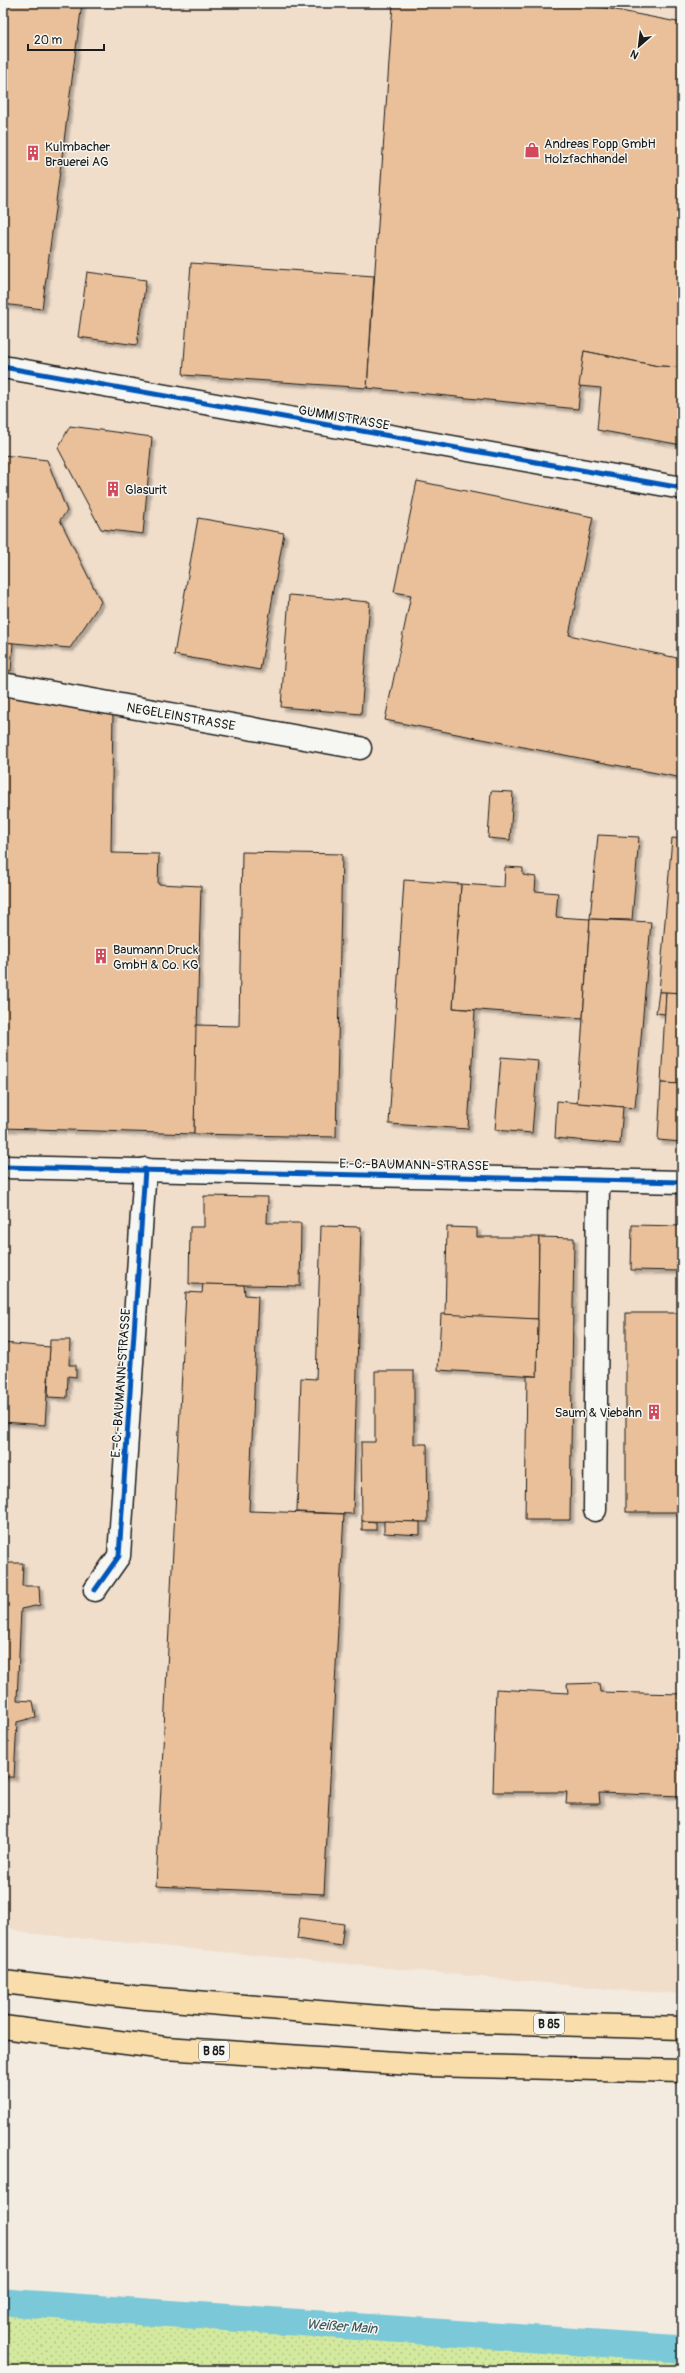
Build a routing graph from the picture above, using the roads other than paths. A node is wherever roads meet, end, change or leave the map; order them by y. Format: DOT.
graph roads {
  1 [pos="3,367"];
  2 [pos="682,488"];
  3 [pos="3,684"];
  4 [pos="360,748"];
  5 [pos="3,1167"];
  6 [pos="145,1169"];
  7 [pos="598,1180"];
  8 [pos="682,1182"];
  9 [pos="596,1510"];
  10 [pos="95,1590"];
  11 [pos="3,1982"];
  12 [pos="3,2027"];
  13 [pos="682,2028"];
  14 [pos="682,2071"];
  1 -- 2 [label="street, GUMMISTRASSE"];
  3 -- 4 [label="street, NEGELEINSTRASSE"];
  5 -- 6 [label="street, E.-C.-BAUMANN-STRASSE"];
  6 -- 7 [label="street, E.-C.-BAUMANN-STRASSE"];
  6 -- 10 [label="street, E.-C.-BAUMANN-STRASSE"];
  7 -- 8 [label="street, E.-C.-BAUMANN-STRASSE"];
  7 -- 9 [label="street"];
  11 -- 13 [label="highway, B 85"];
  12 -- 14 [label="highway, B 85"];
}
